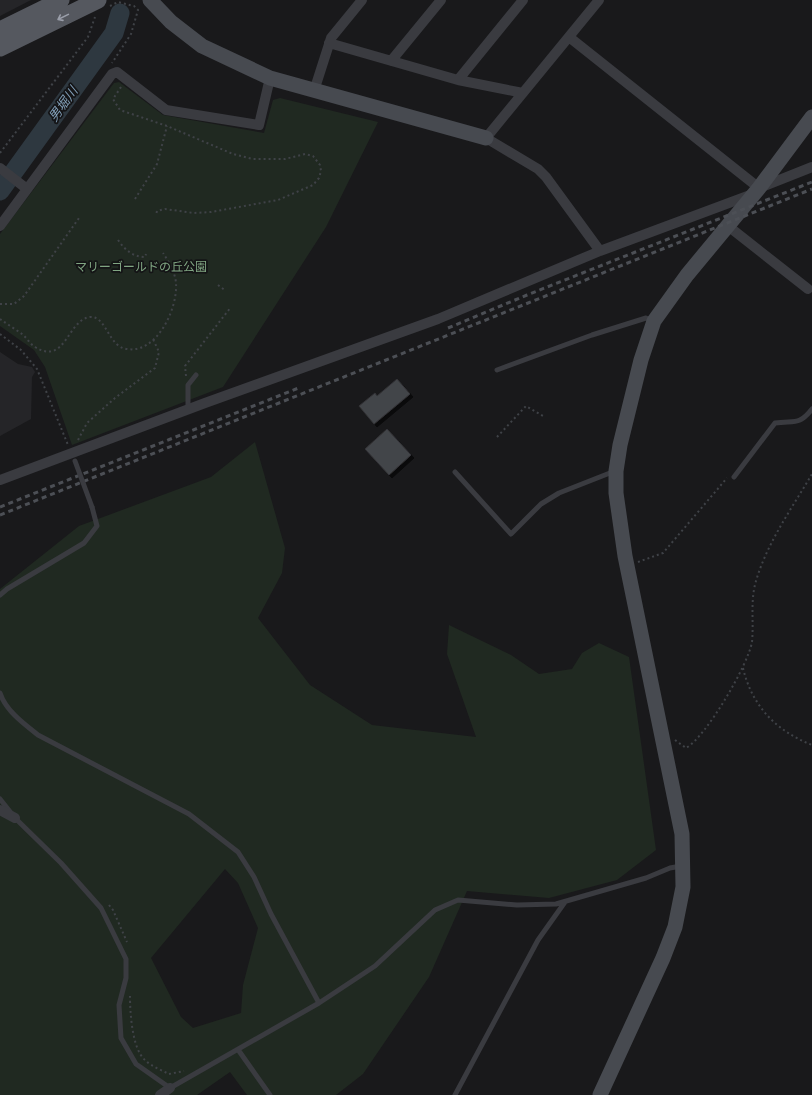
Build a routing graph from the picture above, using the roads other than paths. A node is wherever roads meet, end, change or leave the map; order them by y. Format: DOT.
graph roads {
  1 [pos="61,0"];
  2 [pos="362,0"];
  3 [pos="524,0"];
  4 [pos="599,0"];
  5 [pos="439,1"];
  6 [pos="144,5"];
  7 [pos="97,7"];
  8 [pos="0,30"];
  9 [pos="569,37"];
  10 [pos="329,43"];
  11 [pos="0,48"];
  12 [pos="391,61"];
  13 [pos="270,78"];
  14 [pos="458,80"];
  15 [pos="314,91"];
  16 [pos="523,93"];
  17 [pos="812,117"];
  18 [pos="486,138"];
  19 [pos="812,167"];
  20 [pos="0,168"];
  21 [pos="24,186"];
  22 [pos="757,191"];
  23 [pos="0,226"];
  24 [pos="728,226"];
  25 [pos="600,251"];
  26 [pos="810,291"];
  27 [pos="654,322"];
  28 [pos="497,370"];
  29 [pos="196,375"];
  30 [pos="188,409"];
  31 [pos="812,409"];
  32 [pos="74,455"];
  33 [pos="616,471"];
  34 [pos="455,472"];
  35 [pos="734,477"];
  36 [pos="0,480"];
  37 [pos="0,595"];
  38 [pos="0,693"];
  39 [pos="0,799"];
  40 [pos="0,810"];
  41 [pos="15,818"];
  42 [pos="683,866"];
  43 [pos="565,901"];
  44 [pos="319,1004"];
  45 [pos="239,1050"];
  46 [pos="170,1088"];
  47 [pos="160,1095"];
  48 [pos="270,1095"];
  49 [pos="454,1095"];
  50 [pos="600,1095"];
  1 -- 8 [label="main road"];
  2 -- 10 [label="street"];
  3 -- 14 [label="street"];
  4 -- 9 [label="street"];
  5 -- 12 [label="street"];
  6 -- 13 [label="street"];
  7 -- 11 [label="main road, one-way"];
  9 -- 16 [label="street"];
  9 -- 22 [label="street"];
  10 -- 12 [label="street"];
  10 -- 15 [label="street"];
  12 -- 14 [label="street"];
  13 -- 15 [label="street"];
  13 -- 21 [label="street"];
  14 -- 16 [label="street"];
  15 -- 18 [label="street"];
  16 -- 18 [label="street"];
  17 -- 22 [label="street"];
  18 -- 25 [label="street"];
  19 -- 22 [label="street"];
  20 -- 21 [label="street"];
  21 -- 23 [label="street"];
  22 -- 24 [label="street"];
  22 -- 25 [label="street"];
  24 -- 26 [label="street"];
  24 -- 27 [label="street"];
  25 -- 30 [label="street"];
  27 -- 28 [label="lane"];
  27 -- 33 [label="street"];
  29 -- 30 [label="lane"];
  30 -- 32 [label="street"];
  31 -- 35 [label="lane"];
  32 -- 36 [label="street"];
  32 -- 37 [label="lane, bridge"];
  33 -- 34 [label="lane"];
  33 -- 42 [label="street"];
  38 -- 44 [label="lane"];
  39 -- 41 [label="lane"];
  40 -- 41 [label="street"];
  41 -- 46 [label="lane"];
  42 -- 43 [label="lane"];
  42 -- 50 [label="street"];
  43 -- 44 [label="lane"];
  43 -- 49 [label="lane"];
  44 -- 45 [label="lane"];
  45 -- 46 [label="lane"];
  45 -- 48 [label="lane"];
  46 -- 47 [label="street"];
}
